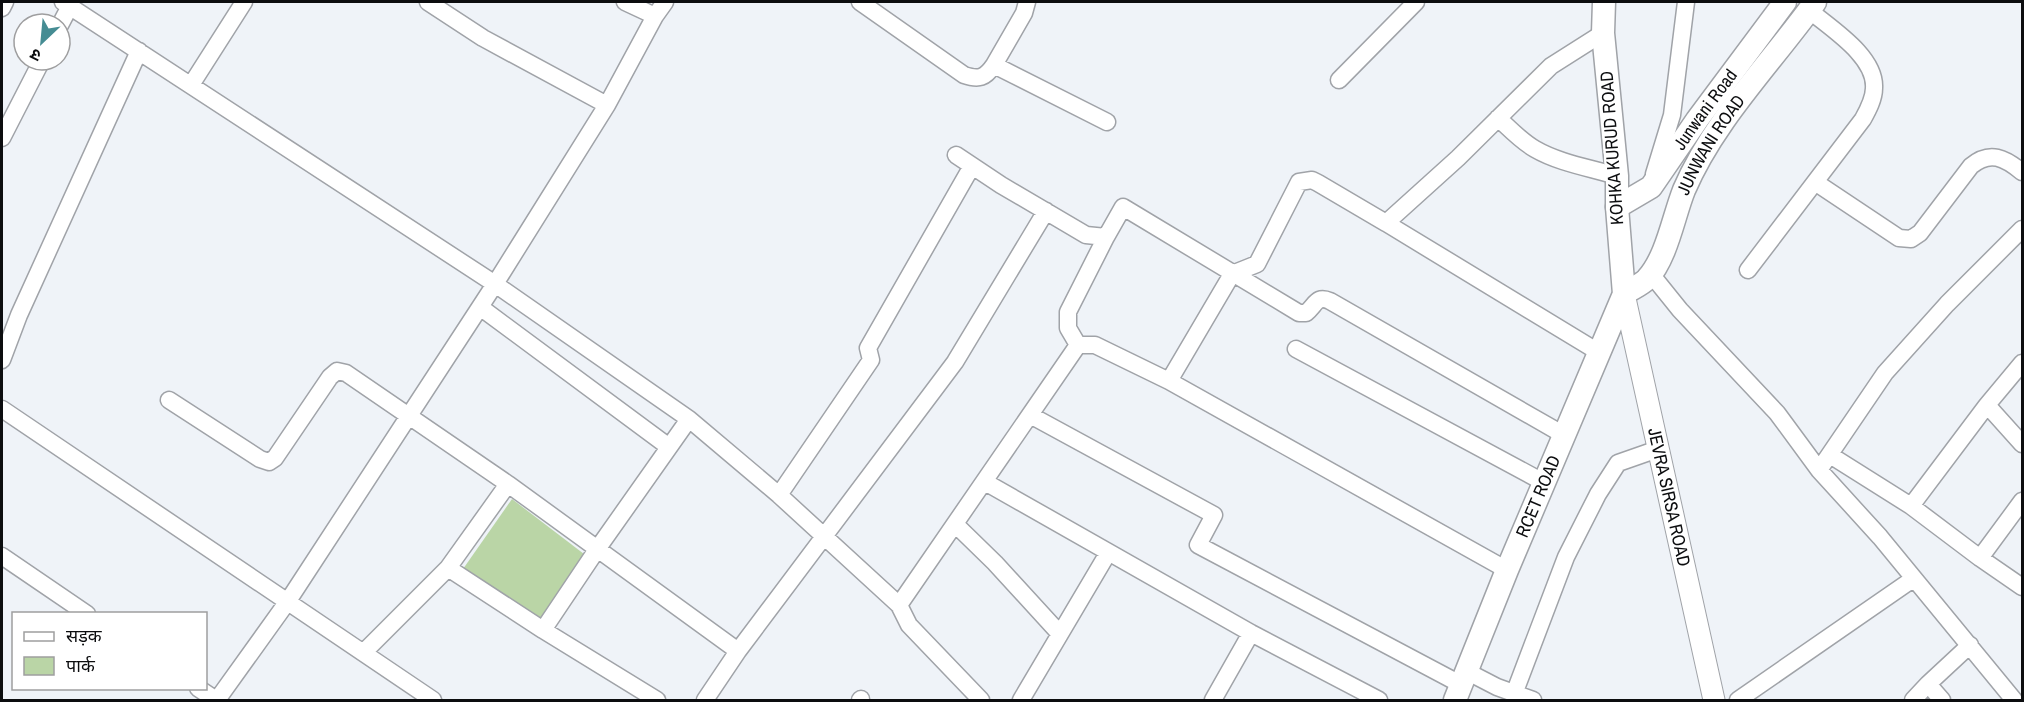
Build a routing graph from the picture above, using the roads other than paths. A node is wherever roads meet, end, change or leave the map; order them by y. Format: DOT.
graph roads {
  1 [pos="4,2"];
  2 [pos="244,2"];
  3 [pos="428,2"];
  4 [pos="626,2"];
  5 [pos="664,2"];
  6 [pos="860,2"];
  7 [pos="1027,2"];
  8 [pos="1416,2"];
  9 [pos="1604,2"];
  10 [pos="1686,2"];
  11 [pos="1785,2"];
  12 [pos="66,4"];
  13 [pos="1812,6"];
  14 [pos="2,8"];
  15 [pos="655,16"];
  16 [pos="1603,33"];
  17 [pos="139,51"];
  18 [pos="994,65"];
  19 [pos="36,72"];
  20 [pos="1339,80"];
  21 [pos="191,86"];
  22 [pos="607,105"];
  23 [pos="1498,118"];
  24 [pos="1107,122"];
  25 [pos="2,138"];
  26 [pos="956,155"];
  27 [pos="972,166"];
  28 [pos="2022,172"];
  29 [pos="1617,176"];
  30 [pos="1815,182"];
  31 [pos="1651,187"];
  32 [pos="1617,207"];
  33 [pos="1046,211"];
  34 [pos="1386,223"];
  35 [pos="2022,229"];
  36 [pos="1669,234"];
  37 [pos="1106,237"];
  38 [pos="1748,270"];
  39 [pos="1232,274"];
  40 [pos="1651,274"];
  41 [pos="495,284"];
  42 [pos="1624,294"];
  43 [pos="480,307"];
  44 [pos="1078,345"];
  45 [pos="1296,349"];
  46 [pos="1600,353"];
  47 [pos="2,360"];
  48 [pos="2022,363"];
  49 [pos="1169,381"];
  50 [pos="169,400"];
  51 [pos="1986,405"];
  52 [pos="2,409"];
  53 [pos="410,415"];
  54 [pos="1030,415"];
  55 [pos="689,419"];
  56 [pos="1564,435"];
  57 [pos="2022,444"];
  58 [pos="669,447"];
  59 [pos="1658,449"];
  60 [pos="1830,455"];
  61 [pos="1819,470"];
  62 [pos="984,482"];
  63 [pos="1545,483"];
  64 [pos="508,484"];
  65 [pos="779,495"];
  66 [pos="2022,501"];
  67 [pos="1911,506"];
  68 [pos="955,524"];
  69 [pos="823,536"];
  70 [pos="598,548"];
  71 [pos="1108,553"];
  72 [pos="2,556"];
  73 [pos="1980,558"];
  74 [pos="448,568"];
  75 [pos="1507,570"];
  76 [pos="1913,579"];
  77 [pos="2022,587"];
  78 [pos="288,601"];
  79 [pos="899,604"];
  80 [pos="84,612"];
  81 [pos="543,630"];
  82 [pos="1251,633"];
  83 [pos="1060,634"];
  84 [pos="1970,645"];
  85 [pos="738,651"];
  86 [pos="364,652"];
  87 [pos="1928,684"];
  88 [pos="1462,686"];
  89 [pos="201,690"];
  90 [pos="1514,694"];
  91 [pos="217,700"];
  92 [pos="433,700"];
  93 [pos="657,700"];
  94 [pos="705,700"];
  95 [pos="981,700"];
  96 [pos="1021,700"];
  97 [pos="1213,700"];
  98 [pos="1379,700"];
  99 [pos="1533,700"];
  100 [pos="1714,700"];
  101 [pos="1738,700"];
  102 [pos="1913,700"];
  103 [pos="1942,700"];
  104 [pos="2014,700"];
  1 -- 14 [label="street"];
  2 -- 21 [label="street"];
  3 -- 22 [label="street"];
  4 -- 15 [label="street"];
  5 -- 15 [label="street"];
  6 -- 18 [label="street"];
  7 -- 18 [label="street"];
  8 -- 20 [label="street"];
  9 -- 16 [label="main road, KOHKA KURUD ROAD"];
  10 -- 31 [label="street"];
  11 -- 31 [label="main road, Junwani Road"];
  12 -- 17 [label="street"];
  13 -- 30 [label="street"];
  13 -- 36 [label="main road, JUNWANI ROAD"];
  15 -- 22 [label="street"];
  16 -- 23 [label="street"];
  16 -- 29 [label="main road, KOHKA KURUD ROAD"];
  17 -- 21 [label="street"];
  17 -- 47 [label="street"];
  18 -- 24 [label="street"];
  19 -- 25 [label="street"];
  21 -- 41 [label="street"];
  22 -- 41 [label="street"];
  23 -- 29 [label="street"];
  23 -- 34 [label="street"];
  26 -- 27 [label="street"];
  27 -- 33 [label="street"];
  27 -- 65 [label="street"];
  28 -- 30 [label="street"];
  29 -- 32 [label="main road, KOHKA KURUD ROAD"];
  30 -- 38 [label="street"];
  31 -- 32 [label="main road, Junwani Road"];
  31 -- 36 [label="main road"];
  32 -- 42 [label="main road, KOHKA KURUD ROAD"];
  33 -- 37 [label="street"];
  33 -- 69 [label="street"];
  34 -- 39 [label="street"];
  34 -- 46 [label="street"];
  35 -- 60 [label="street"];
  36 -- 40 [label="main road, JUNWANI ROAD"];
  37 -- 39 [label="street"];
  37 -- 44 [label="street"];
  39 -- 49 [label="street"];
  39 -- 56 [label="street"];
  40 -- 42 [label="main road, JUNWANI ROAD"];
  40 -- 61 [label="street"];
  41 -- 43 [label="street"];
  41 -- 55 [label="street"];
  42 -- 46 [label="main road, RCET ROAD"];
  42 -- 59 [label="street, JEVRA SIRSA ROAD"];
  43 -- 53 [label="street"];
  43 -- 58 [label="street"];
  44 -- 49 [label="street"];
  44 -- 54 [label="street"];
  45 -- 63 [label="street"];
  46 -- 56 [label="main road, RCET ROAD"];
  48 -- 51 [label="street"];
  49 -- 75 [label="street"];
  50 -- 53 [label="street"];
  51 -- 57 [label="street"];
  51 -- 67 [label="street"];
  52 -- 78 [label="street"];
  53 -- 64 [label="street"];
  53 -- 78 [label="street"];
  54 -- 62 [label="street"];
  54 -- 88 [label="street"];
  55 -- 58 [label="street"];
  55 -- 65 [label="street"];
  56 -- 63 [label="main road, RCET ROAD"];
  58 -- 70 [label="street"];
  59 -- 90 [label="street"];
  59 -- 100 [label="street, JEVRA SIRSA ROAD"];
  60 -- 61 [label="street"];
  60 -- 67 [label="street"];
  61 -- 76 [label="street"];
  62 -- 68 [label="street"];
  62 -- 71 [label="street"];
  63 -- 75 [label="main road, RCET ROAD"];
  64 -- 70 [label="street"];
  64 -- 74 [label="street"];
  65 -- 69 [label="street"];
  66 -- 73 [label="street"];
  67 -- 73 [label="street"];
  68 -- 79 [label="street"];
  68 -- 83 [label="street"];
  69 -- 79 [label="street"];
  69 -- 85 [label="street"];
  70 -- 81 [label="street"];
  70 -- 85 [label="street"];
  71 -- 82 [label="street"];
  71 -- 83 [label="street"];
  72 -- 80 [label="street"];
  73 -- 77 [label="street"];
  74 -- 81 [label="street"];
  74 -- 86 [label="street"];
  75 -- 88 [label="main road, RCET ROAD"];
  76 -- 84 [label="street"];
  76 -- 101 [label="street"];
  78 -- 86 [label="street"];
  78 -- 91 [label="street"];
  79 -- 95 [label="street"];
  81 -- 93 [label="street"];
  82 -- 97 [label="street"];
  82 -- 98 [label="street"];
  83 -- 96 [label="street"];
  84 -- 87 [label="street"];
  84 -- 104 [label="street"];
  85 -- 94 [label="street"];
  86 -- 92 [label="street"];
  87 -- 102 [label="street"];
  87 -- 103 [label="street"];
  88 -- 90 [label="street"];
  89 -- 91 [label="street"];
  90 -- 99 [label="street"];
}
